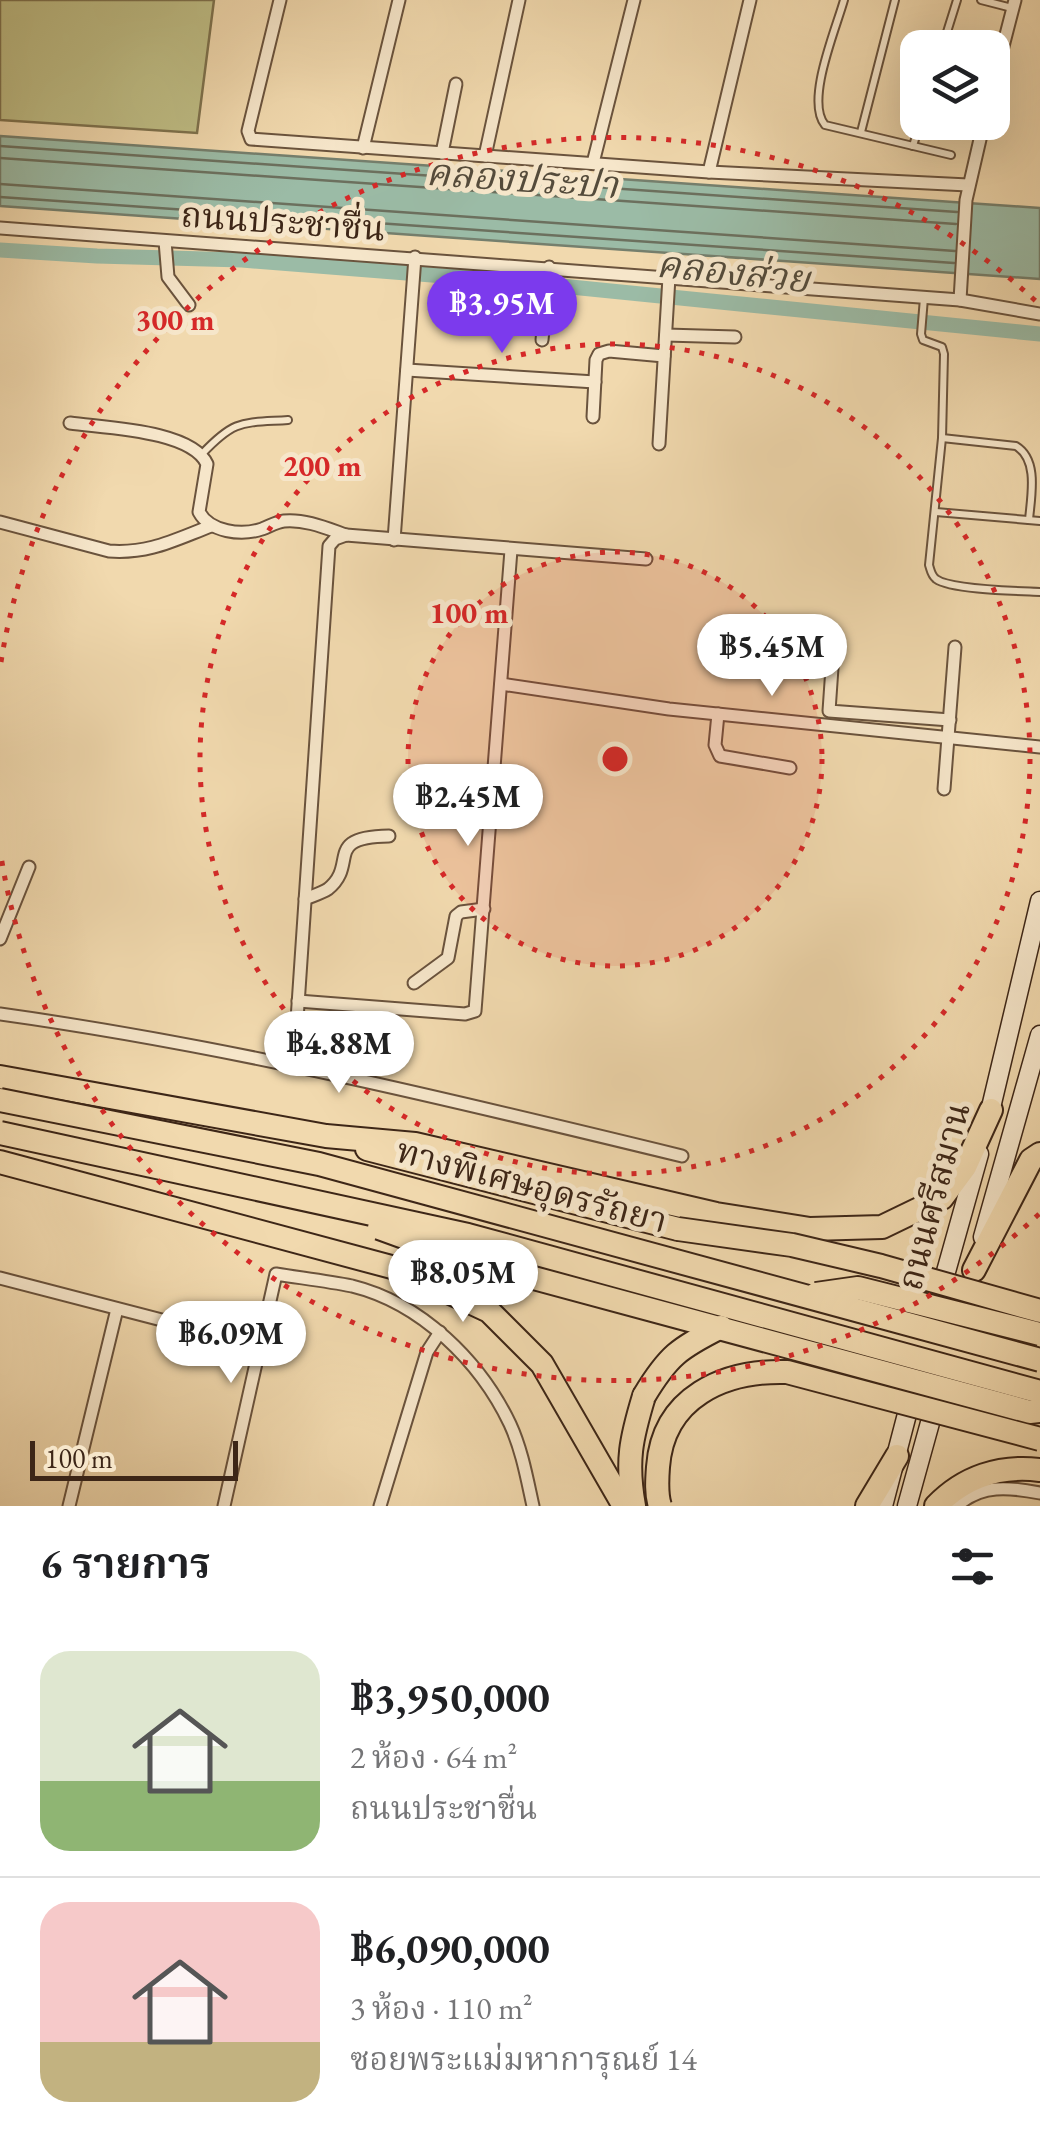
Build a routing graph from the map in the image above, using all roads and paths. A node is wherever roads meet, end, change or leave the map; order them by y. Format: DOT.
graph roads {
  1 [pos="280,0"];
  2 [pos="399,0"];
  3 [pos="519,0"];
  4 [pos="634,0"];
  5 [pos="750,0"];
  6 [pos="844,0"];
  7 [pos="895,0"];
  8 [pos="957,0"];
  9 [pos="981,0"];
  10 [pos="1014,4"];
  11 [pos="948,30"];
  12 [pos="1007,30"];
  13 [pos="456,84"];
  14 [pos="861,132"];
  15 [pos="915,140"];
  16 [pos="979,140"];
  17 [pos="913,146"];
  18 [pos="364,148"];
  19 [pos="442,153"];
  20 [pos="952,155"];
  21 [pos="485,156"];
  22 [pos="593,163"];
  23 [pos="709,172"];
  24 [pos="968,185"];
  25 [pos="0,228"];
  26 [pos="165,252"];
  27 [pos="414,268"];
  28 [pos="548,279"];
  29 [pos="669,282"];
  30 [pos="924,297"];
  31 [pos="960,300"];
  32 [pos="189,305"];
  33 [pos="1040,314"];
  34 [pos="666,335"];
  35 [pos="735,336"];
  36 [pos="542,340"];
  37 [pos="664,356"];
  38 [pos="406,370"];
  39 [pos="595,382"];
  40 [pos="592,418"];
  41 [pos="288,420"];
  42 [pos="70,422"];
  43 [pos="942,438"];
  44 [pos="659,444"];
  45 [pos="202,454"];
  46 [pos="936,512"];
  47 [pos="1029,520"];
  48 [pos="1040,521"];
  49 [pos="0,522"];
  50 [pos="211,526"];
  51 [pos="346,535"];
  52 [pos="394,540"];
  53 [pos="510,550"];
  54 [pos="646,559"];
  55 [pos="1040,592"];
  56 [pos="834,638"];
  57 [pos="956,646"];
  58 [pos="501,684"];
  59 [pos="718,714"];
  60 [pos="950,720"];
  61 [pos="948,738"];
  62 [pos="1040,747"];
  63 [pos="790,768"];
  64 [pos="944,789"];
  65 [pos="389,836"];
  66 [pos="28,867"];
  67 [pos="305,899"];
  68 [pos="1040,901"];
  69 [pos="484,909"];
  70 [pos="0,938"];
  71 [pos="414,983"];
  72 [pos="298,1001"];
  73 [pos="0,1014"];
  74 [pos="1040,1035"];
  75 [pos="294,1064"];
  76 [pos="0,1077"];
  77 [pos="0,1100"];
  78 [pos="991,1110"];
  79 [pos="0,1133"];
  80 [pos="326,1136"];
  81 [pos="1040,1154"];
  82 [pos="682,1156"];
  83 [pos="0,1162"];
  84 [pos="310,1202"];
  85 [pos="974,1270"];
  86 [pos="0,1278"];
  87 [pos="117,1309"];
  88 [pos="1040,1311"];
  89 [pos="440,1332"];
  90 [pos="1040,1334"];
  91 [pos="927,1341"];
  92 [pos="262,1346"];
  93 [pos="950,1347"];
  94 [pos="1040,1360"];
  95 [pos="919,1371"];
  96 [pos="942,1378"];
  97 [pos="1040,1392"];
  98 [pos="1040,1411"];
  99 [pos="1040,1439"];
  100 [pos="897,1456"];
  101 [pos="1040,1470"];
  102 [pos="1040,1493"];
  103 [pos="68,1506"];
  104 [pos="224,1506"];
  105 [pos="380,1506"];
  106 [pos="533,1506"];
  107 [pos="624,1506"];
  108 [pos="634,1506"];
  109 [pos="660,1506"];
  110 [pos="867,1506"];
  111 [pos="883,1506"];
  112 [pos="907,1506"];
  113 [pos="936,1506"];
  114 [pos="957,1506"];
  1 -- 18 [label="street"];
  2 -- 18 [label="street"];
  3 -- 21 [label="street"];
  4 -- 22 [label="street"];
  5 -- 23 [label="street"];
  6 -- 14 [label="lane"];
  7 -- 14 [label="lane"];
  8 -- 11 [label="lane"];
  9 -- 10 [label="lane"];
  10 -- 12 [label="street"];
  13 -- 19 [label="street"];
  14 -- 17 [label="lane"];
  15 -- 17 [label="lane"];
  16 -- 24 [label="street"];
  17 -- 20 [label="lane"];
  18 -- 19 [label="street"];
  19 -- 21 [label="street"];
  21 -- 22 [label="street"];
  22 -- 23 [label="street"];
  23 -- 24 [label="street"];
  24 -- 31 [label="street"];
  25 -- 26 [label="street, ถนนประชาชื่น"];
  26 -- 27 [label="street, ถนนประชาชื่น"];
  26 -- 32 [label="street"];
  27 -- 28 [label="street, ถนนประชาชื่น"];
  27 -- 38 [label="street"];
  28 -- 29 [label="street, ถนนประชาชื่น"];
  28 -- 36 [label="street"];
  29 -- 30 [label="street, ถนนประชาชื่น"];
  29 -- 34 [label="street"];
  30 -- 31 [label="street, ถนนประชาชื่น"];
  30 -- 43 [label="lane"];
  31 -- 33 [label="street, ถนนประชาชื่น"];
  34 -- 35 [label="street"];
  34 -- 37 [label="street"];
  37 -- 39 [label="street"];
  37 -- 44 [label="street"];
  38 -- 39 [label="street"];
  38 -- 52 [label="street"];
  39 -- 40 [label="street"];
  41 -- 45 [label="lane"];
  42 -- 45 [label="street"];
  43 -- 46 [label="lane"];
  43 -- 47 [label="lane"];
  45 -- 50 [label="street"];
  46 -- 47 [label="lane"];
  46 -- 55 [label="lane"];
  47 -- 48 [label="lane"];
  49 -- 50 [label="street"];
  50 -- 51 [label="street"];
  51 -- 52 [label="street"];
  51 -- 67 [label="street"];
  52 -- 53 [label="street"];
  53 -- 54 [label="street"];
  53 -- 58 [label="street"];
  56 -- 60 [label="street"];
  57 -- 60 [label="street"];
  58 -- 59 [label="street"];
  58 -- 69 [label="street"];
  59 -- 61 [label="street"];
  59 -- 63 [label="street"];
  60 -- 61 [label="street"];
  61 -- 62 [label="street"];
  61 -- 64 [label="street"];
  65 -- 67 [label="street"];
  66 -- 70 [label="street"];
  67 -- 72 [label="street"];
  68 -- 78 [label="main road, ถนนศรีสมาน"];
  69 -- 71 [label="street"];
  69 -- 72 [label="street"];
  72 -- 75 [label="street"];
  73 -- 75 [label="street"];
  74 -- 85 [label="main road, ถนนศรีสมาน"];
  75 -- 82 [label="street"];
  76 -- 80 [label="highway"];
  77 -- 94 [label="highway, ทางพิเศษอุดรรัถยา, bridge"];
  78 -- 80 [label="highway"];
  78 -- 91 [label="main road, ถนนศรีสมาน"];
  79 -- 84 [label="highway, ทางพิเศษอุดรรัถยา, bridge"];
  80 -- 88 [label="highway, bridge"];
  81 -- 85 [label="highway"];
  83 -- 107 [label="highway"];
  84 -- 97 [label="highway, ทางพิเศษอุดรรัถยา, bridge"];
  84 -- 98 [label="highway, bridge"];
  85 -- 93 [label="main road, ถนนศรีสมาน"];
  86 -- 87 [label="street"];
  87 -- 92 [label="street"];
  87 -- 103 [label="street"];
  89 -- 92 [label="street"];
  89 -- 105 [label="street"];
  89 -- 106 [label="street"];
  90 -- 108 [label="highway, bridge"];
  91 -- 93 [label="main road"];
  91 -- 95 [label="main road, ถนนศรีสมาน"];
  92 -- 104 [label="street"];
  93 -- 96 [label="main road, ถนนศรีสมาน"];
  95 -- 96 [label="main road"];
  95 -- 100 [label="main road, ถนนศรีสมาน"];
  96 -- 112 [label="main road, ถนนศรีสมาน"];
  99 -- 109 [label="highway, bridge"];
  100 -- 110 [label="highway"];
  100 -- 111 [label="main road, ถนนศรีสมาน"];
  101 -- 113 [label="highway"];
  102 -- 114 [label="street"];
}
